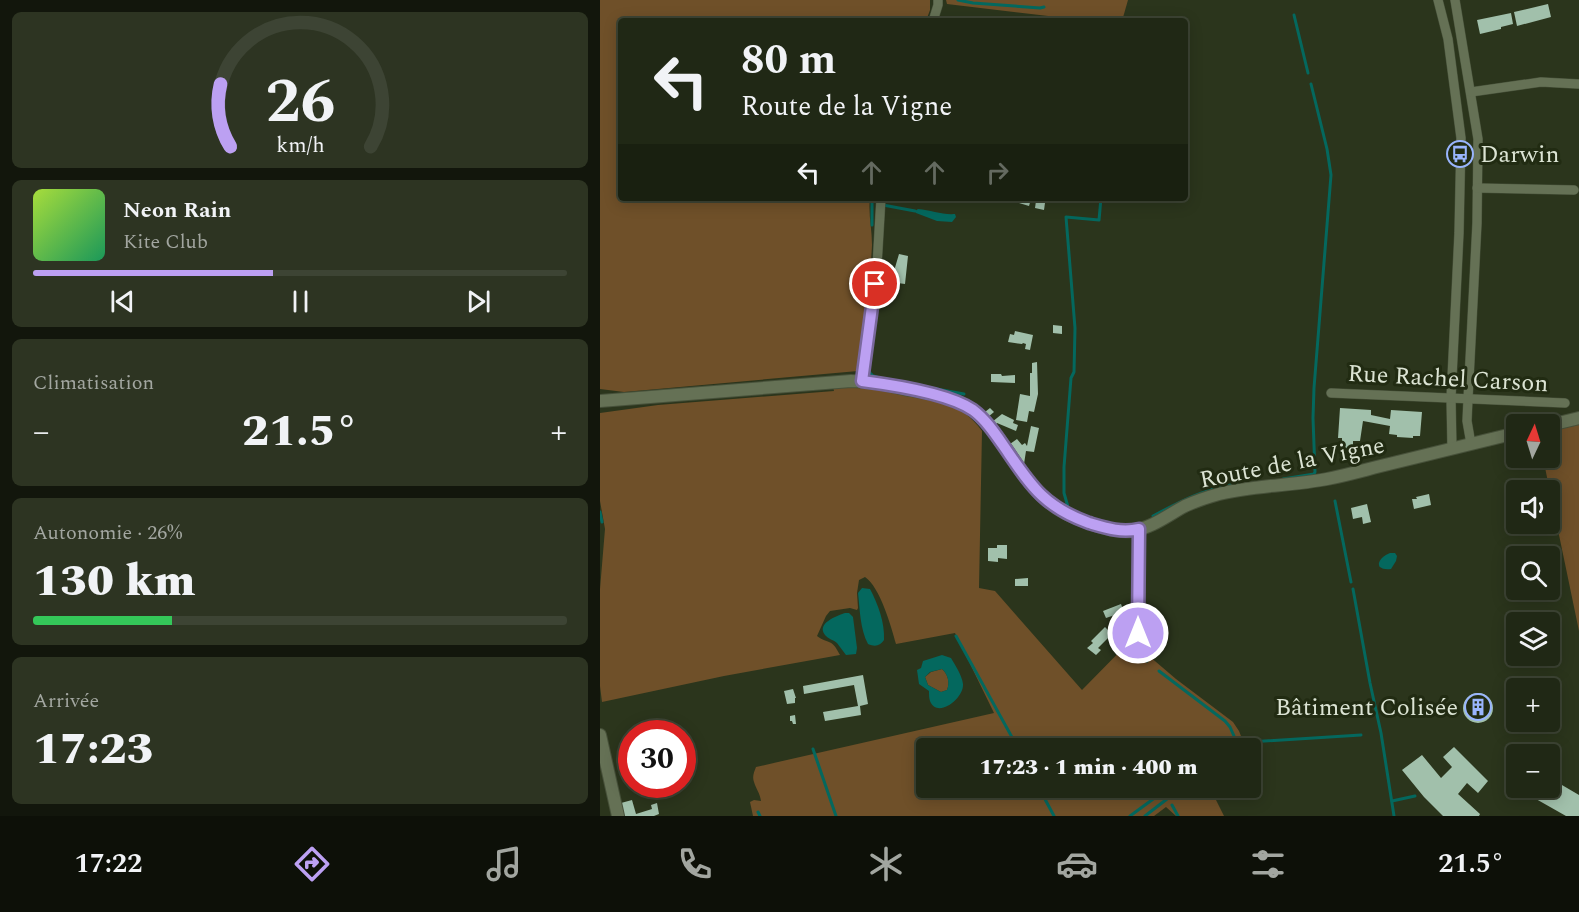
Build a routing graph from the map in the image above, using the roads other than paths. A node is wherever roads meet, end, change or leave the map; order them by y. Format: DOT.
graph roads {
  1 [pos="939,0"];
  2 [pos="1438,0"];
  3 [pos="1455,0"];
  4 [pos="934,18"];
  5 [pos="1578,84"];
  6 [pos="1471,92"];
  7 [pos="1477,188"];
  8 [pos="1574,190"];
  9 [pos="881,201"];
  10 [pos="862,381"];
  11 [pos="1331,393"];
  12 [pos="1451,398"];
  13 [pos="1468,399"];
  14 [pos="600,401"];
  15 [pos="1564,403"];
  16 [pos="1579,418"];
  17 [pos="1560,423"];
  18 [pos="1506,435"];
  19 [pos="1471,444"];
  20 [pos="1452,449"];
  21 [pos="1139,529"];
  22 [pos="1138,633"];
  23 [pos="600,735"];
  24 [pos="618,816"];
  1 -- 4 [label="street"];
  2 -- 12 [label="street"];
  3 -- 6 [label="street"];
  5 -- 6 [label="street"];
  6 -- 7 [label="street"];
  7 -- 8 [label="street"];
  7 -- 13 [label="street"];
  9 -- 10 [label="street"];
  10 -- 14 [label="street, Route de la Vigne"];
  10 -- 21 [label="street, Route de la Vigne"];
  11 -- 12 [label="street, Rue Rachel Carson"];
  12 -- 13 [label="street, Rue Rachel Carson"];
  12 -- 20 [label="street"];
  13 -- 15 [label="street, Rue Rachel Carson"];
  13 -- 19 [label="street"];
  16 -- 17 [label="street"];
  18 -- 19 [label="street, Route de la Vigne"];
  19 -- 20 [label="street, Route de la Vigne"];
  20 -- 21 [label="street, Route de la Vigne"];
  21 -- 22 [label="street"];
  23 -- 24 [label="street"];
}
